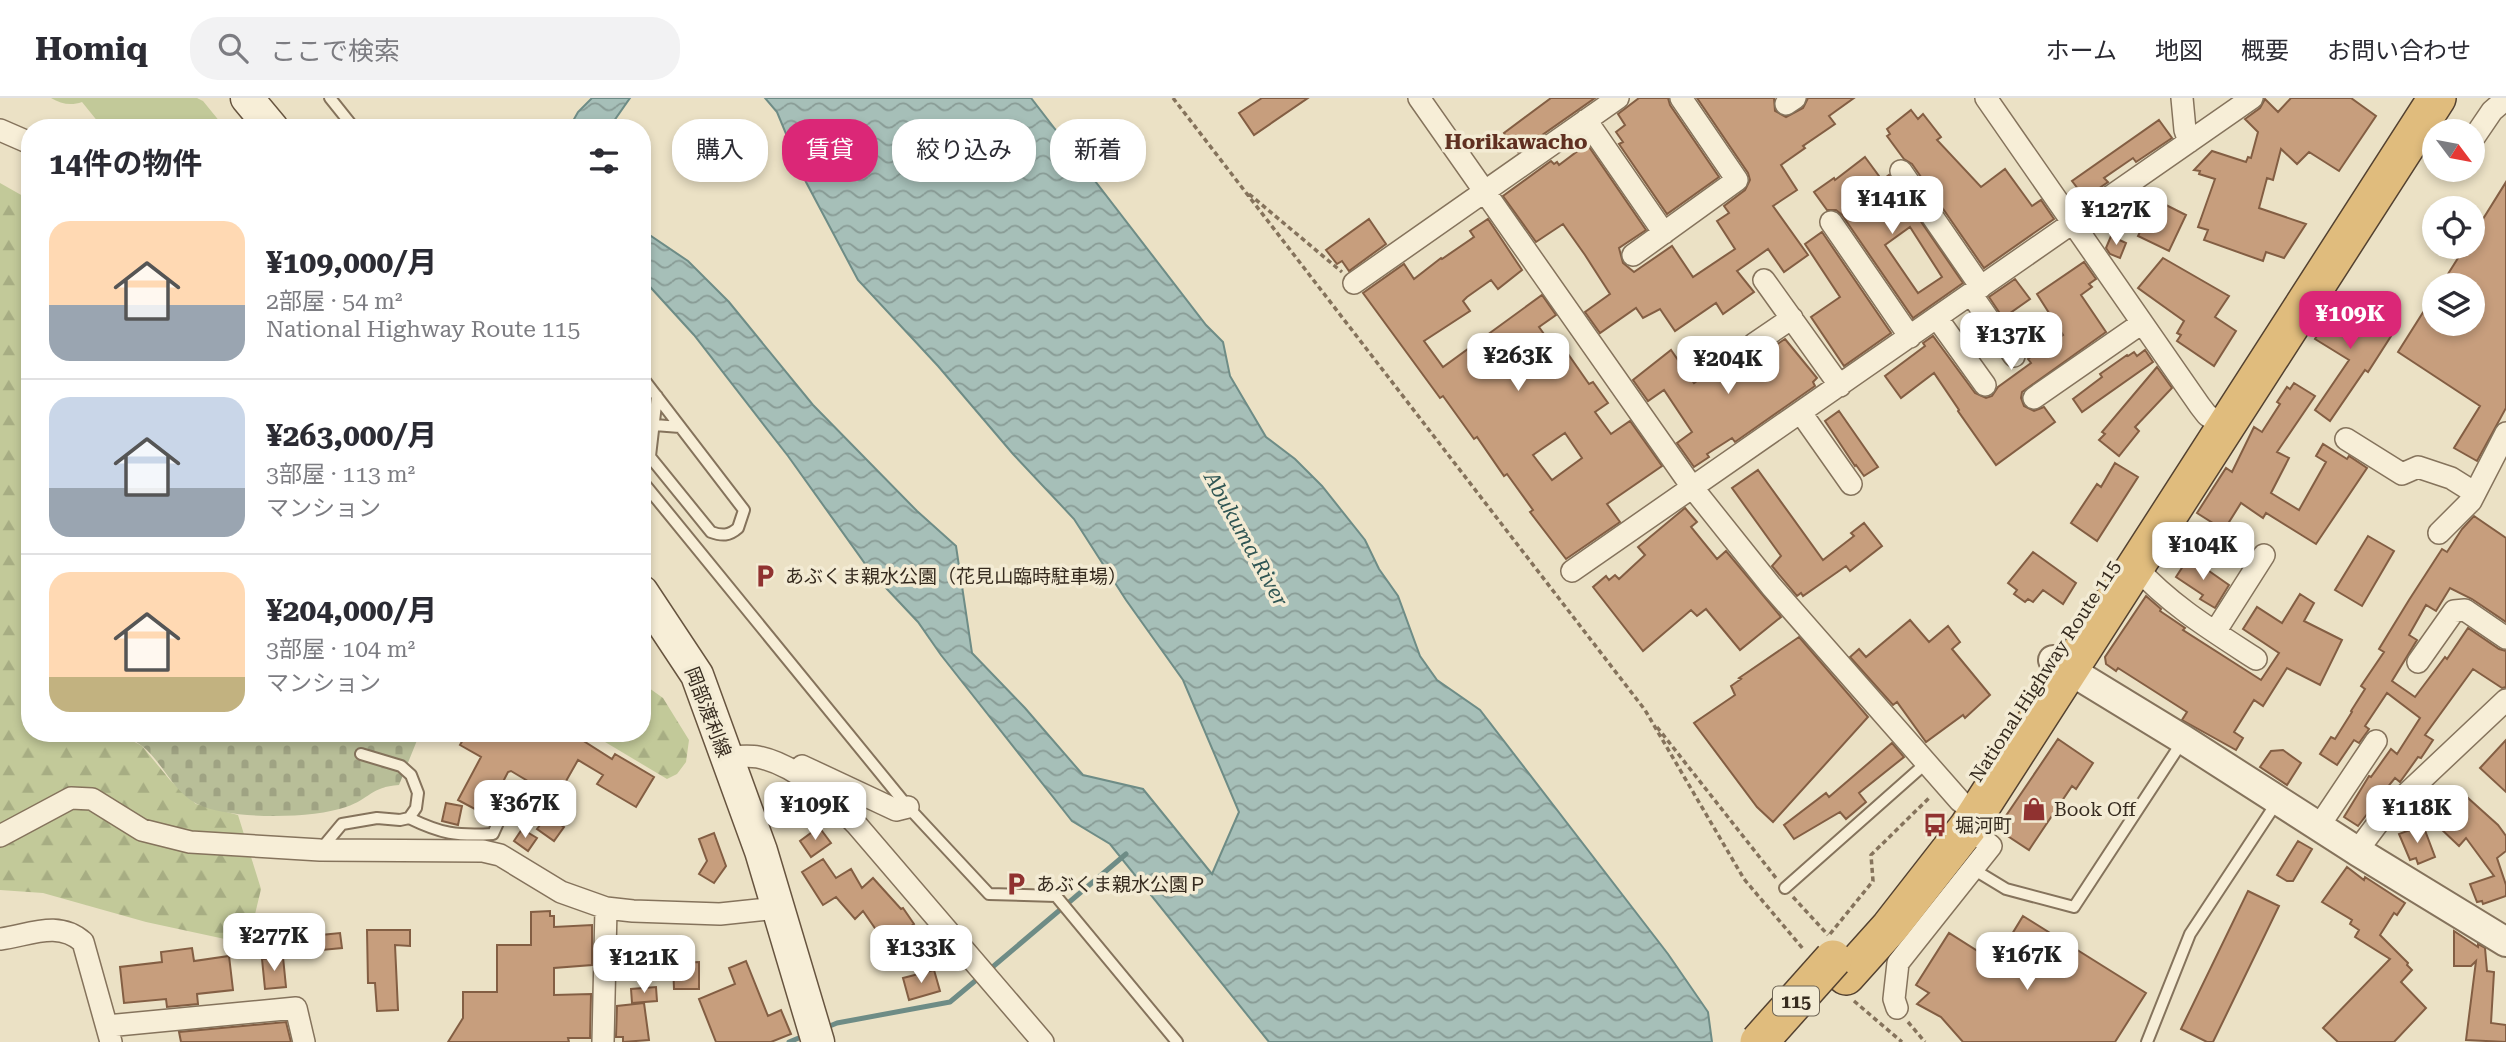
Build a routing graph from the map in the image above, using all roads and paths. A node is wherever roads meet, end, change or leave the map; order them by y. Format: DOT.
graph roads {
  1 [pos="247,98"];
  2 [pos="330,98"];
  3 [pos="1173,98"];
  4 [pos="1419,98"];
  5 [pos="1618,98"];
  6 [pos="1681,98"];
  7 [pos="1986,98"];
  8 [pos="2182,98"];
  9 [pos="2252,98"];
  10 [pos="2411,98"];
  11 [pos="2437,98"];
  12 [pos="2506,99"];
  13 [pos="264,119"];
  14 [pos="347,119"];
  15 [pos="1586,120"];
  16 [pos="2485,121"];
  17 [pos="0,130"];
  18 [pos="21,139"];
  19 [pos="2189,142"];
  20 [pos="1901,171"];
  21 [pos="1242,188"];
  22 [pos="1483,191"];
  23 [pos="1830,222"];
  24 [pos="2072,223"];
  25 [pos="1664,233"];
  26 [pos="1633,255"];
  27 [pos="1764,280"];
  28 [pos="1354,283"];
  29 [pos="1976,290"];
  30 [pos="1791,318"];
  31 [pos="1937,318"];
  32 [pos="2142,323"];
  33 [pos="1910,337"];
  34 [pos="1754,344"];
  35 [pos="2014,356"];
  36 [pos="1985,385"];
  37 [pos="1840,386"];
  38 [pos="651,388"];
  39 [pos="657,396"];
  40 [pos="2034,398"];
  41 [pos="1801,413"];
  42 [pos="651,415"];
  43 [pos="2217,421"];
  44 [pos="651,424"];
  45 [pos="680,427"];
  46 [pos="2346,439"];
  47 [pos="2503,445"];
  48 [pos="651,458"];
  49 [pos="1852,484"];
  50 [pos="1692,487"];
  51 [pos="651,492"];
  52 [pos="2474,493"];
  53 [pos="2440,533"];
  54 [pos="2264,555"];
  55 [pos="2136,567"];
  56 [pos="1572,571"];
  57 [pos="653,627"];
  58 [pos="2215,632"];
  59 [pos="2506,638"];
  60 [pos="2256,659"];
  61 [pos="2418,662"];
  62 [pos="2061,665"];
  63 [pos="2506,700"];
  64 [pos="1647,715"];
  65 [pos="2184,740"];
  66 [pos="2376,741"];
  67 [pos="362,754"];
  68 [pos="725,757"];
  69 [pos="758,757"];
  70 [pos="1925,764"];
  71 [pos="2278,799"];
  72 [pos="1957,804"];
  73 [pos="908,807"];
  74 [pos="502,814"];
  75 [pos="409,818"];
  76 [pos="2319,826"];
  77 [pos="0,836"];
  78 [pos="320,850"];
  79 [pos="2357,851"];
  80 [pos="1973,869"];
  81 [pos="1785,888"];
  82 [pos="606,908"];
  83 [pos="777,908"];
  84 [pos="0,939"];
  85 [pos="2506,942"];
  86 [pos="1834,961"];
  87 [pos="1897,1008"];
  88 [pos="109,1034"];
  89 [pos="304,1042"];
  90 [pos="603,1042"];
  91 [pos="818,1042"];
  92 [pos="1043,1042"];
  93 [pos="1177,1042"];
  94 [pos="1759,1042"];
  95 [pos="1787,1042"];
  96 [pos="1902,1042"];
  97 [pos="2147,1042"];
  1 -- 13 [label="main road"];
  2 -- 14 [label="lane"];
  3 -- 21 [label="path"];
  4 -- 22 [label="street"];
  5 -- 15 [label="street"];
  6 -- 25 [label="street"];
  7 -- 24 [label="street"];
  8 -- 19 [label="street"];
  9 -- 19 [label="street"];
  10 -- 43 [label="highway, National Highway Route 115 / 115"];
  11 -- 43 [label="highway, National Highway Route 115 / 115"];
  12 -- 16 [label="street"];
  15 -- 22 [label="street"];
  15 -- 25 [label="street"];
  17 -- 18 [label="street"];
  19 -- 24 [label="street"];
  20 -- 29 [label="street"];
  21 -- 28 [label="path"];
  21 -- 64 [label="path"];
  22 -- 28 [label="street"];
  22 -- 50 [label="street"];
  23 -- 33 [label="street"];
  24 -- 29 [label="street"];
  24 -- 32 [label="street"];
  25 -- 26 [label="street"];
  27 -- 30 [label="street"];
  29 -- 31 [label="street"];
  29 -- 35 [label="street"];
  30 -- 34 [label="street"];
  30 -- 37 [label="street"];
  31 -- 33 [label="street"];
  31 -- 36 [label="street"];
  32 -- 40 [label="street"];
  32 -- 43 [label="street"];
  33 -- 37 [label="street"];
  37 -- 41 [label="street"];
  38 -- 39 [label="lane"];
  39 -- 42 [label="lane"];
  39 -- 45 [label="lane"];
  41 -- 49 [label="street"];
  41 -- 50 [label="street"];
  43 -- 55 [label="highway, National Highway Route 115 / 115"];
  43 -- 62 [label="highway, National Highway Route 115 / 115"];
  44 -- 45 [label="lane"];
  45 -- 48 [label="lane"];
  46 -- 52 [label="street"];
  47 -- 52 [label="street"];
  50 -- 56 [label="street"];
  50 -- 70 [label="street"];
  51 -- 73 [label="lane"];
  52 -- 53 [label="street"];
  54 -- 58 [label="street"];
  55 -- 58 [label="street"];
  55 -- 62 [label="highway, National Highway Route 115 / 115"];
  57 -- 68 [label="main road, 岡部渡利線"];
  58 -- 60 [label="street"];
  59 -- 61 [label="street"];
  62 -- 65 [label="street"];
  62 -- 72 [label="highway, National Highway Route 115 / 115"];
  63 -- 79 [label="street"];
  64 -- 81 [label="path"];
  64 -- 86 [label="path"];
  65 -- 71 [label="street"];
  65 -- 80 [label="lane"];
  66 -- 76 [label="street"];
  67 -- 75 [label="lane"];
  68 -- 69 [label="street"];
  68 -- 83 [label="main road, 岡部渡利線"];
  69 -- 73 [label="street"];
  69 -- 92 [label="street"];
  70 -- 72 [label="street"];
  70 -- 81 [label="lane"];
  71 -- 76 [label="street"];
  71 -- 97 [label="lane"];
  72 -- 80 [label="street"];
  72 -- 86 [label="highway, National Highway Route 115 / 115"];
  72 -- 86 [label="path"];
  73 -- 93 [label="lane"];
  74 -- 75 [label="lane"];
  75 -- 78 [label="lane"];
  76 -- 79 [label="street"];
  77 -- 78 [label="street"];
  78 -- 82 [label="street"];
  79 -- 85 [label="street"];
  80 -- 87 [label="street"];
  81 -- 86 [label="path"];
  82 -- 83 [label="street"];
  82 -- 90 [label="street"];
  83 -- 91 [label="main road, 岡部渡利線"];
  84 -- 88 [label="street"];
  86 -- 94 [label="highway, National Highway Route 115 / 115, bridge"];
  86 -- 95 [label="highway, National Highway Route 115 / 115"];
  86 -- 96 [label="path"];
  88 -- 89 [label="street"];
}
